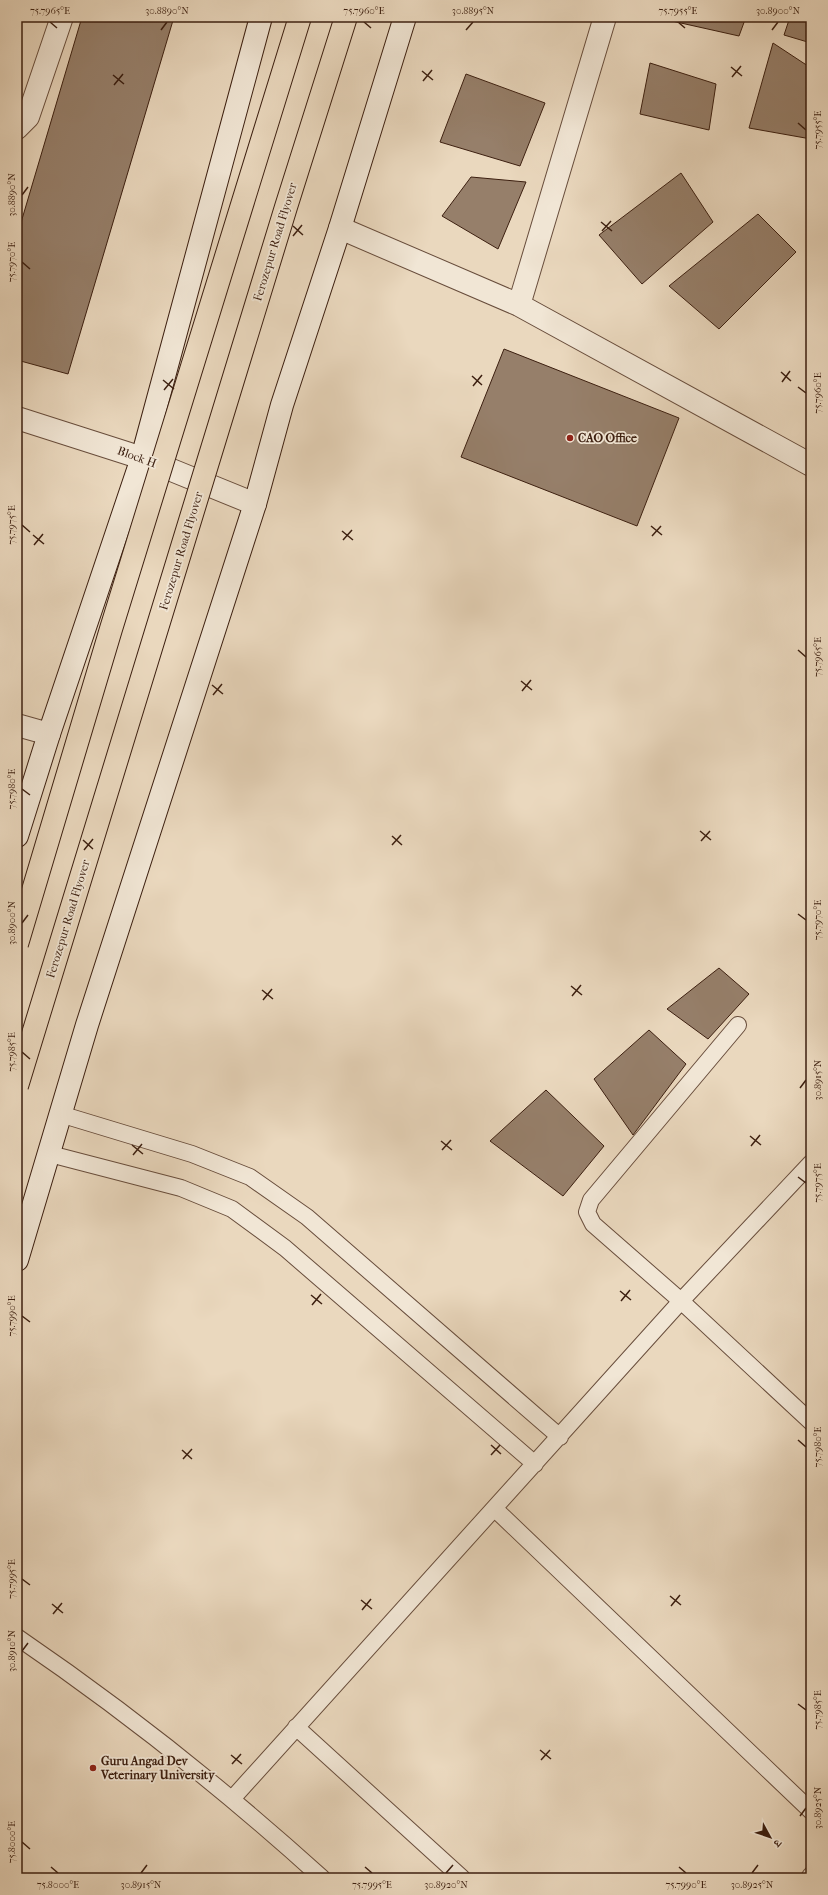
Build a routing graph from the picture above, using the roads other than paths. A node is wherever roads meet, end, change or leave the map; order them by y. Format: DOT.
graph roads {
  1 [pos="62,17"];
  2 [pos="261,17"];
  3 [pos="300,17"];
  4 [pos="346,17"];
  5 [pos="405,17"];
  6 [pos="605,17"];
  7 [pos="17,128"];
  8 [pos="340,228"];
  9 [pos="519,305"];
  10 [pos="17,418"];
  11 [pos="142,458"];
  12 [pos="811,464"];
  13 [pos="255,504"];
  14 [pos="17,725"];
  15 [pos="49,734"];
  16 [pos="17,836"];
  17 [pos="17,944"];
  18 [pos="738,1025"];
  19 [pos="17,1086"];
  20 [pos="60,1114"];
  21 [pos="50,1154"];
  22 [pos="811,1163"];
  23 [pos="17,1260"];
  24 [pos="680,1301"];
  25 [pos="811,1422"];
  26 [pos="560,1437"];
  27 [pos="535,1464"];
  28 [pos="495,1509"];
  29 [pos="17,1636"];
  30 [pos="296,1727"];
  31 [pos="232,1800"];
  32 [pos="811,1811"];
  33 [pos="811,1875"];
  34 [pos="322,1878"];
  35 [pos="462,1878"];
  36 [pos="809,1878"];
  1 -- 7 [label="main road"];
  2 -- 11 [label="main road"];
  3 -- 17 [label="highway, bridge"];
  4 -- 19 [label="highway, Ferozepur Road Flyover, bridge"];
  5 -- 8 [label="main road"];
  6 -- 9 [label="main road"];
  8 -- 9 [label="main road"];
  8 -- 13 [label="main road"];
  9 -- 12 [label="main road"];
  10 -- 11 [label="main road, Block H"];
  11 -- 13 [label="main road, Block H"];
  11 -- 15 [label="main road"];
  13 -- 20 [label="main road"];
  14 -- 15 [label="main road"];
  15 -- 16 [label="main road"];
  18 -- 24 [label="lane"];
  20 -- 21 [label="main road"];
  20 -- 26 [label="lane"];
  21 -- 23 [label="main road"];
  21 -- 27 [label="lane"];
  22 -- 24 [label="lane"];
  24 -- 25 [label="lane"];
  24 -- 26 [label="lane"];
  26 -- 27 [label="lane"];
  27 -- 28 [label="lane"];
  28 -- 30 [label="lane"];
  28 -- 32 [label="lane"];
  29 -- 31 [label="lane"];
  30 -- 31 [label="lane"];
  30 -- 35 [label="lane"];
  31 -- 34 [label="lane"];
  33 -- 36 [label="lane"];
}
